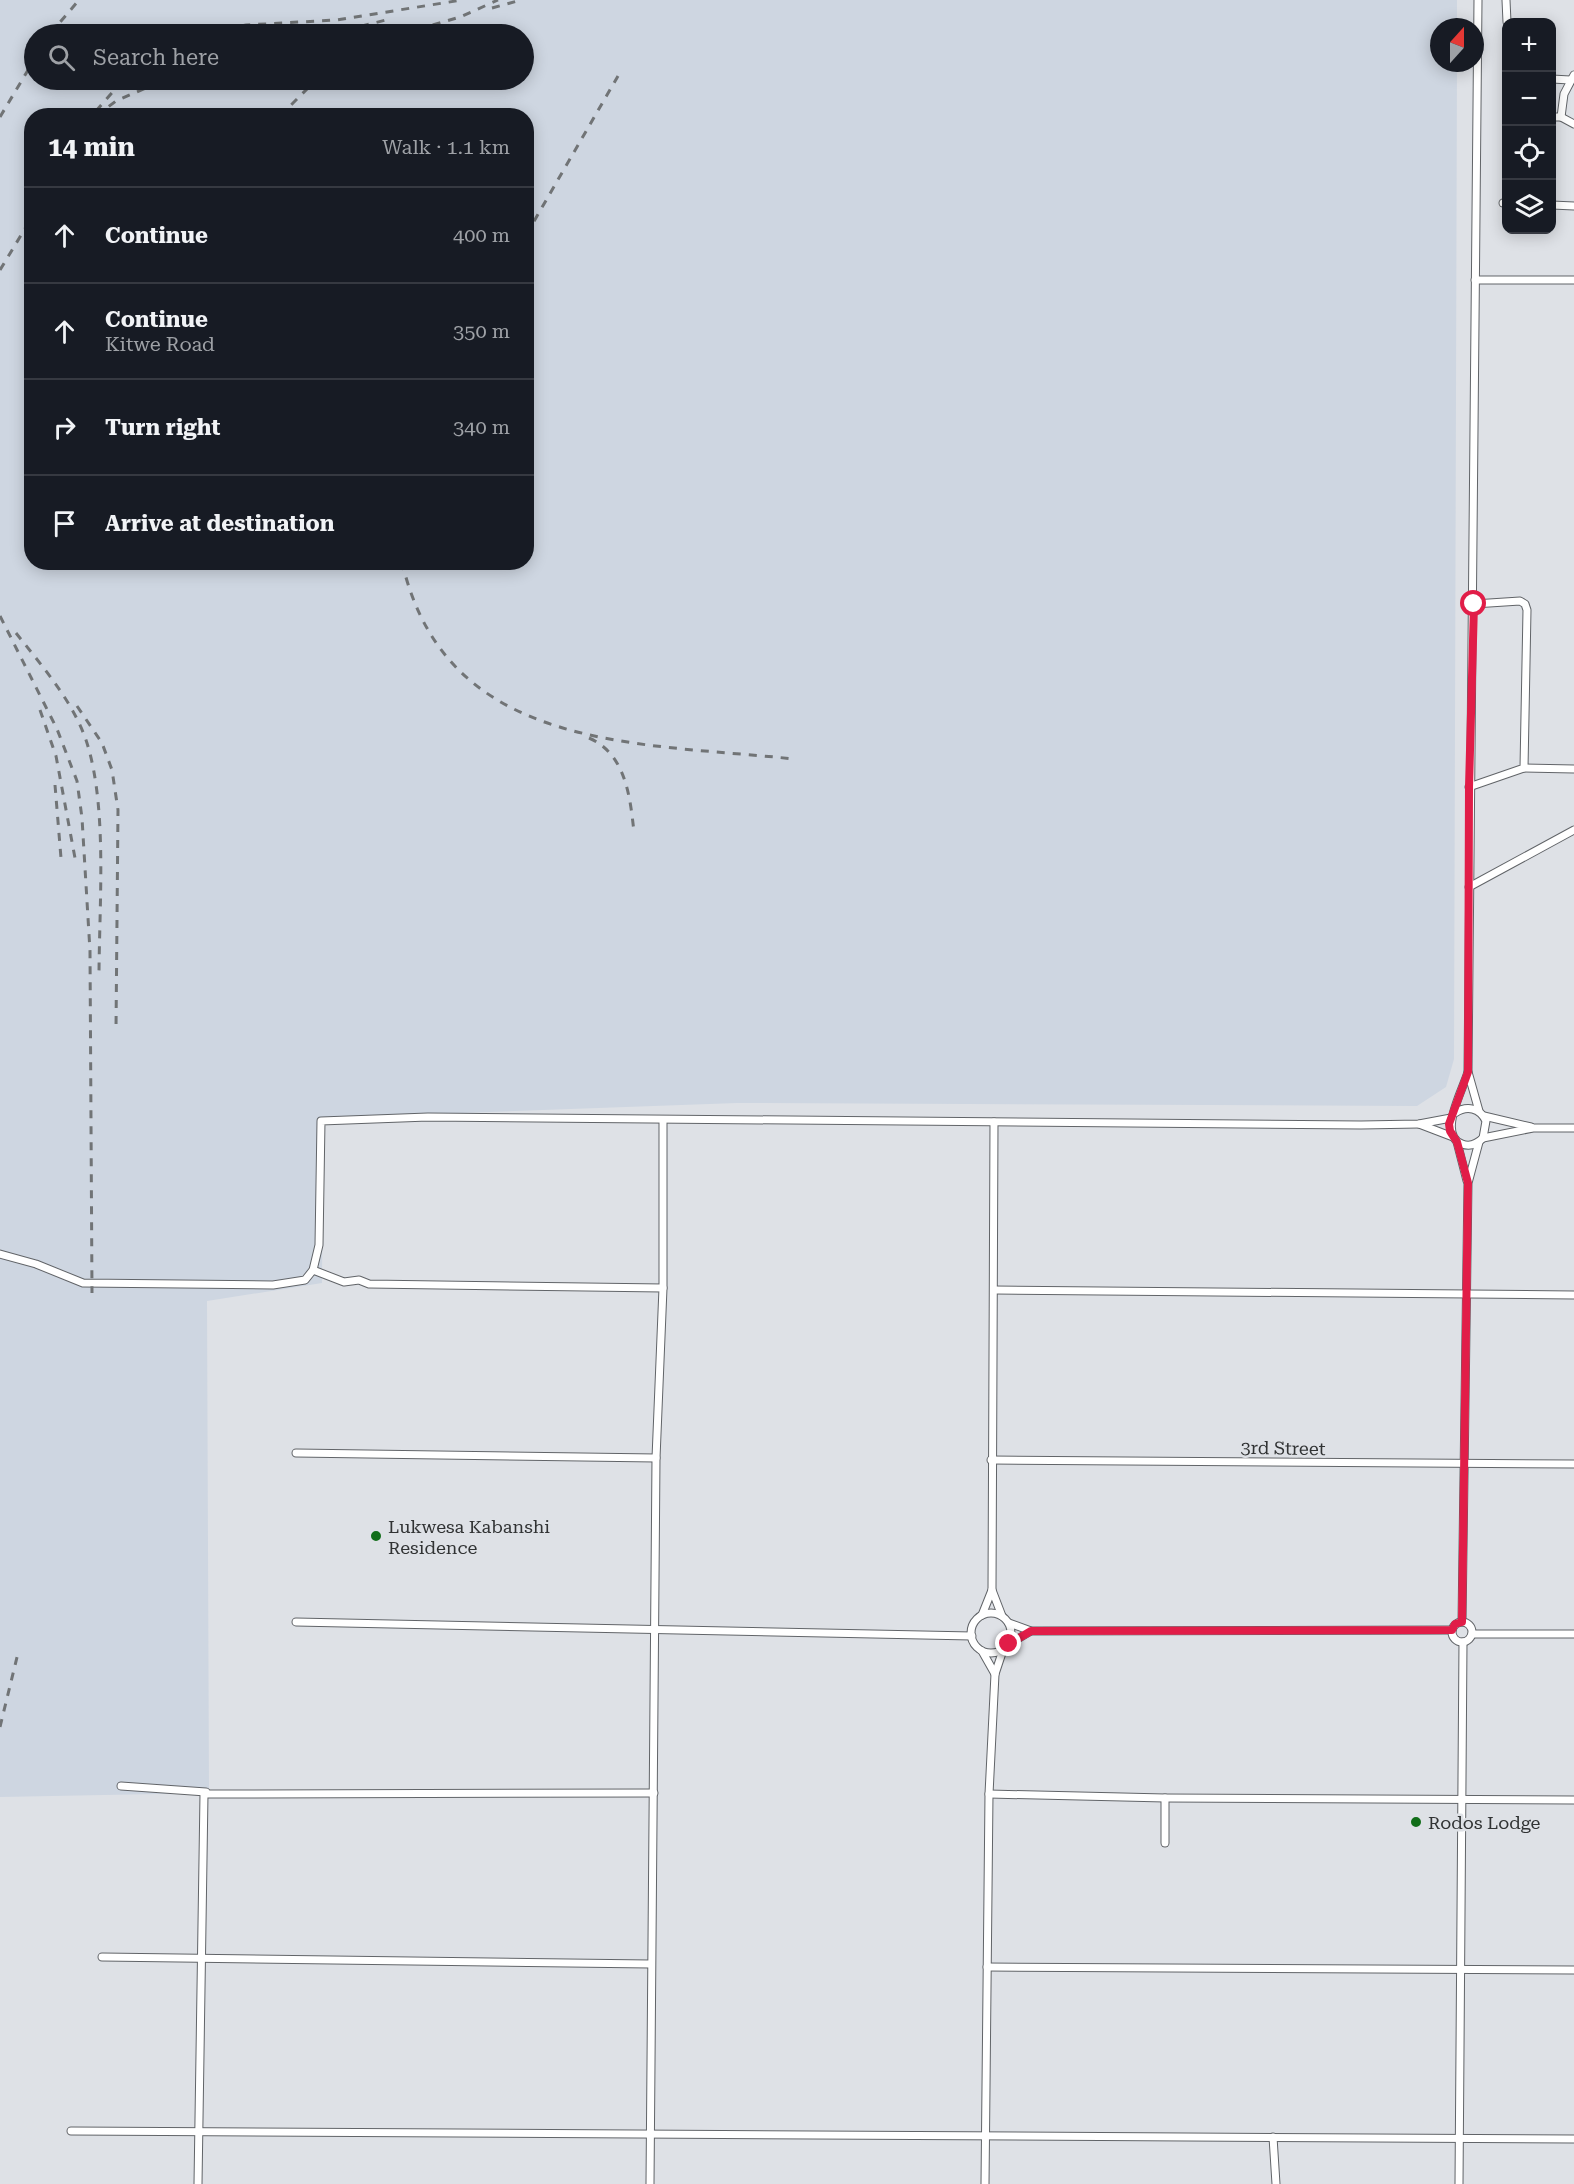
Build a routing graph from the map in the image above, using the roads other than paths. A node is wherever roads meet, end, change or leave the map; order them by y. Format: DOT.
graph roads {
  1 [pos="1478,0"];
  2 [pos="1506,0"];
  3 [pos="1507,18"];
  4 [pos="1572,77"];
  5 [pos="1556,79"];
  6 [pos="1556,117"];
  7 [pos="1561,117"];
  8 [pos="1574,124"];
  9 [pos="1556,205"];
  10 [pos="1574,206"];
  11 [pos="1475,280"];
  12 [pos="1574,280"];
  13 [pos="1474,604"];
  14 [pos="1524,768"];
  15 [pos="1574,769"];
  16 [pos="1469,787"];
  17 [pos="1574,830"];
  18 [pos="1468,886"];
  19 [pos="1468,1072"];
  20 [pos="1481,1113"];
  21 [pos="1453,1115"];
  22 [pos="663,1120"];
  23 [pos="994,1122"];
  24 [pos="1419,1124"];
  25 [pos="1533,1128"];
  26 [pos="1574,1128"];
  27 [pos="1455,1140"];
  28 [pos="1481,1140"];
  29 [pos="1468,1183"];
  30 [pos="0,1254"];
  31 [pos="313,1270"];
  32 [pos="663,1288"];
  33 [pos="995,1290"];
  34 [pos="1466,1294"];
  35 [pos="1574,1295"];
  36 [pos="296,1454"];
  37 [pos="656,1458"];
  38 [pos="991,1460"];
  39 [pos="1464,1464"];
  40 [pos="1574,1464"];
  41 [pos="992,1590"];
  42 [pos="982,1615"];
  43 [pos="1002,1616"];
  44 [pos="296,1622"];
  45 [pos="1462,1622"];
  46 [pos="1009,1623"];
  47 [pos="1452,1630"];
  48 [pos="656,1631"];
  49 [pos="1031,1631"];
  50 [pos="1472,1634"];
  51 [pos="1574,1634"];
  52 [pos="972,1636"];
  53 [pos="1463,1642"];
  54 [pos="1009,1644"];
  55 [pos="1003,1650"];
  56 [pos="982,1651"];
  57 [pos="995,1674"];
  58 [pos="121,1786"];
  59 [pos="206,1792"];
  60 [pos="654,1792"];
  61 [pos="989,1794"];
  62 [pos="1165,1798"];
  63 [pos="1462,1800"];
  64 [pos="1574,1800"];
  65 [pos="1165,1843"];
  66 [pos="102,1957"];
  67 [pos="202,1959"];
  68 [pos="650,1964"];
  69 [pos="987,1967"];
  70 [pos="1460,1970"];
  71 [pos="1574,1970"];
  72 [pos="199,2131"];
  73 [pos="71,2132"];
  74 [pos="985,2134"];
  75 [pos="652,2136"];
  76 [pos="1274,2137"];
  77 [pos="1460,2138"];
  78 [pos="1574,2139"];
  79 [pos="198,2184"];
  80 [pos="650,2184"];
  81 [pos="985,2184"];
  82 [pos="1276,2184"];
  83 [pos="1459,2184"];
  1 -- 11 [label="street"];
  2 -- 3 [label="street"];
  4 -- 5 [label="street"];
  4 -- 7 [label="street"];
  6 -- 7 [label="street"];
  7 -- 8 [label="street"];
  9 -- 10 [label="street"];
  11 -- 12 [label="street"];
  11 -- 13 [label="street"];
  13 -- 14 [label="street"];
  13 -- 16 [label="street"];
  14 -- 15 [label="street"];
  14 -- 16 [label="street"];
  16 -- 18 [label="street"];
  17 -- 18 [label="street"];
  18 -- 19 [label="street"];
  19 -- 20 [label="street"];
  19 -- 21 [label="street"];
  20 -- 21 [label="street"];
  20 -- 25 [label="street"];
  20 -- 28 [label="street"];
  21 -- 24 [label="street"];
  21 -- 27 [label="street"];
  22 -- 23 [label="street"];
  22 -- 31 [label="street"];
  22 -- 32 [label="street"];
  23 -- 24 [label="street"];
  23 -- 33 [label="street"];
  24 -- 27 [label="street"];
  25 -- 26 [label="street"];
  25 -- 28 [label="street"];
  27 -- 28 [label="street"];
  27 -- 29 [label="street"];
  28 -- 29 [label="street"];
  29 -- 34 [label="street"];
  30 -- 31 [label="street"];
  31 -- 32 [label="street"];
  32 -- 37 [label="street"];
  33 -- 34 [label="street"];
  33 -- 38 [label="street"];
  34 -- 35 [label="street"];
  34 -- 39 [label="street"];
  36 -- 37 [label="street"];
  37 -- 48 [label="street"];
  38 -- 39 [label="street, 3rd Street"];
  38 -- 41 [label="street"];
  39 -- 40 [label="street, 3rd Street"];
  39 -- 45 [label="street"];
  41 -- 42 [label="street"];
  41 -- 43 [label="street"];
  42 -- 43 [label="street"];
  42 -- 52 [label="street"];
  43 -- 46 [label="street"];
  44 -- 48 [label="street"];
  45 -- 47 [label="street"];
  45 -- 50 [label="street"];
  46 -- 49 [label="street"];
  46 -- 54 [label="street"];
  47 -- 49 [label="street"];
  47 -- 53 [label="street"];
  48 -- 52 [label="street"];
  48 -- 60 [label="street"];
  49 -- 54 [label="street"];
  50 -- 51 [label="street"];
  50 -- 53 [label="street"];
  52 -- 56 [label="street"];
  53 -- 63 [label="street"];
  54 -- 55 [label="street"];
  55 -- 56 [label="street"];
  55 -- 57 [label="street"];
  56 -- 57 [label="street"];
  57 -- 61 [label="street"];
  58 -- 59 [label="street"];
  59 -- 60 [label="street"];
  59 -- 67 [label="street"];
  60 -- 68 [label="street"];
  61 -- 62 [label="street"];
  61 -- 69 [label="street"];
  62 -- 63 [label="street"];
  62 -- 65 [label="street"];
  63 -- 64 [label="street"];
  63 -- 70 [label="street"];
  66 -- 67 [label="street"];
  67 -- 68 [label="street"];
  67 -- 72 [label="street"];
  68 -- 75 [label="street"];
  69 -- 70 [label="street"];
  69 -- 74 [label="street"];
  70 -- 71 [label="street"];
  70 -- 77 [label="street"];
  72 -- 73 [label="street"];
  72 -- 75 [label="street"];
  72 -- 79 [label="street"];
  74 -- 75 [label="street"];
  74 -- 76 [label="street"];
  74 -- 81 [label="street"];
  75 -- 80 [label="street"];
  76 -- 77 [label="street"];
  76 -- 82 [label="street"];
  77 -- 78 [label="street"];
  77 -- 83 [label="street"];
}
